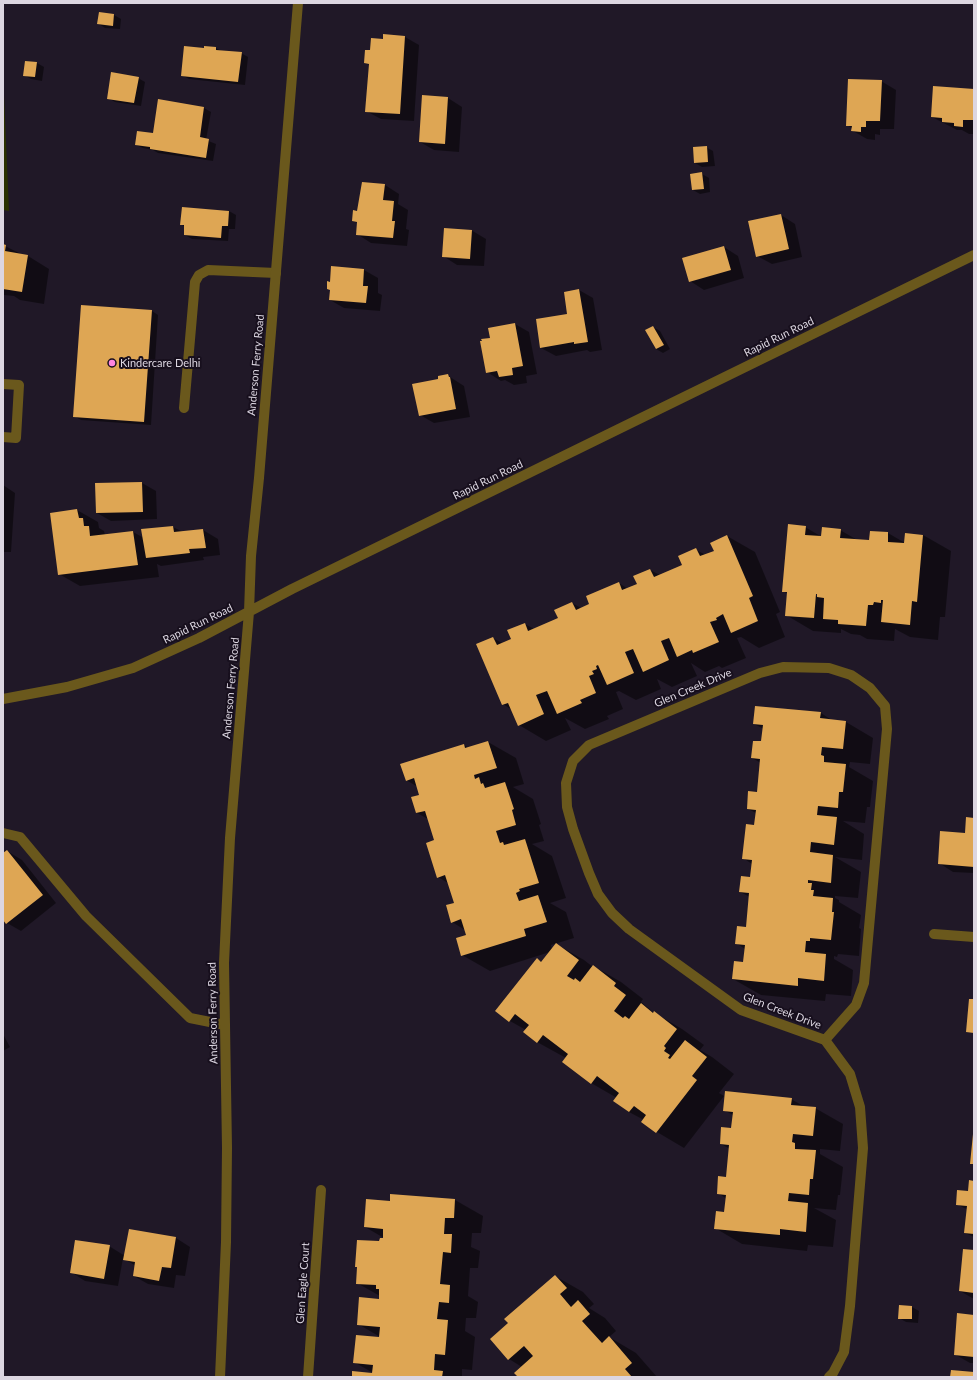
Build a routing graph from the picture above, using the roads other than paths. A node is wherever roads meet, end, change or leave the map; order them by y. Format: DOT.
graph roads {
  1 [pos="298,3"];
  2 [pos="974,255"];
  3 [pos="276,274"];
  4 [pos="3,384"];
  5 [pos="184,408"];
  6 [pos="3,437"];
  7 [pos="249,612"];
  8 [pos="3,699"];
  9 [pos="3,833"];
  10 [pos="934,934"];
  11 [pos="974,937"];
  12 [pos="225,1025"];
  13 [pos="826,1040"];
  14 [pos="321,1190"];
  15 [pos="220,1377"];
  16 [pos="308,1377"];
  17 [pos="829,1377"];
  1 -- 3 [label="street, Anderson Ferry Road"];
  2 -- 7 [label="street, Rapid Run Road"];
  3 -- 5 [label="street"];
  3 -- 7 [label="street, Anderson Ferry Road"];
  4 -- 6 [label="street"];
  7 -- 8 [label="street, Rapid Run Road"];
  7 -- 12 [label="street, Anderson Ferry Road"];
  9 -- 12 [label="street"];
  10 -- 11 [label="street"];
  12 -- 15 [label="street, Anderson Ferry Road"];
  13 -- 13 [label="street, Glen Creek Drive"];
  13 -- 17 [label="street, Glen Creek Drive"];
  14 -- 16 [label="street, Glen Eagle Court"];
}
